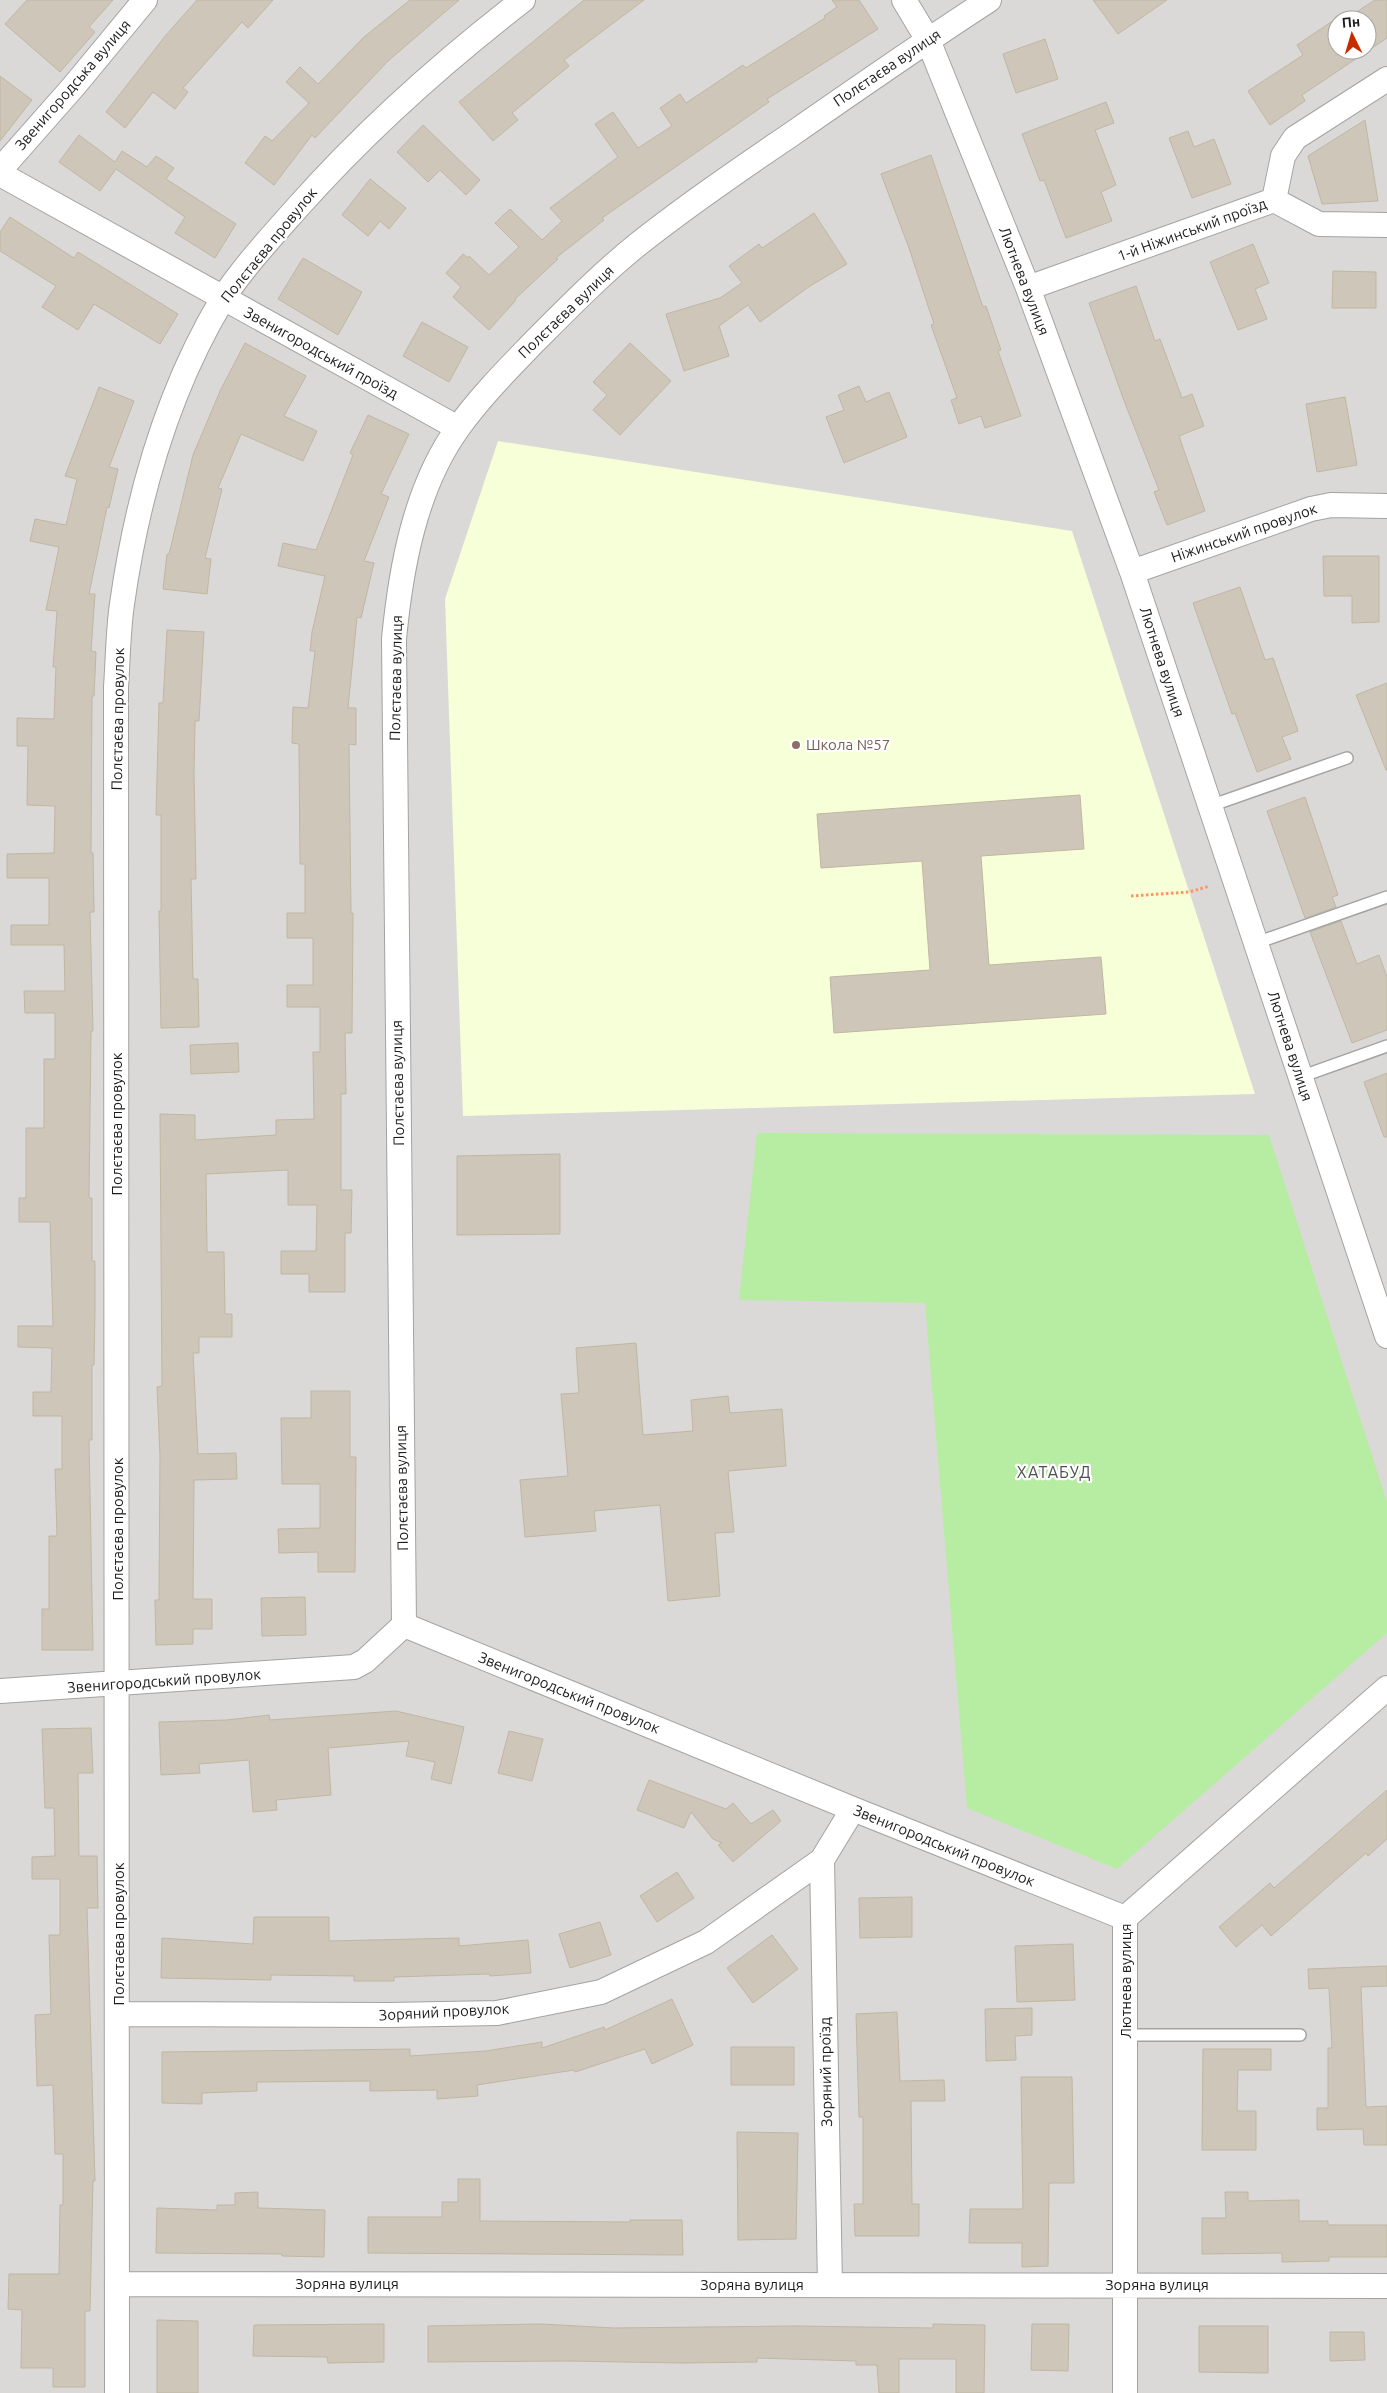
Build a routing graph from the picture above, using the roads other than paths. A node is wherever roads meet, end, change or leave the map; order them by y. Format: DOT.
graph roads {
  1 [pos="145,0"];
  2 [pos="523,0"];
  3 [pos="904,0"];
  4 [pos="989,0"];
  5 [pos="928,40"];
  6 [pos="1387,79"];
  7 [pos="0,170"];
  8 [pos="0,174"];
  9 [pos="1274,200"];
  10 [pos="1387,226"];
  11 [pos="1028,288"];
  12 [pos="223,299"];
  13 [pos="458,428"];
  14 [pos="1387,506"];
  15 [pos="1132,572"];
  16 [pos="1347,758"];
  17 [pos="1210,806"];
  18 [pos="1387,897"];
  19 [pos="1256,943"];
  20 [pos="1387,1046"];
  21 [pos="1300,1077"];
  22 [pos="1387,1336"];
  23 [pos="404,1625"];
  24 [pos="119,1684"];
  25 [pos="1387,1688"];
  26 [pos="0,1691"];
  27 [pos="853,1809"];
  28 [pos="822,1860"];
  29 [pos="1125,1918"];
  30 [pos="118,2014"];
  31 [pos="1125,2035"];
  32 [pos="1300,2035"];
  33 [pos="118,2284"];
  34 [pos="830,2285"];
  35 [pos="1125,2285"];
  36 [pos="1387,2286"];
  37 [pos="118,2393"];
  38 [pos="1125,2393"];
  1 -- 7 [label="street, Звенигородська вулиця"];
  2 -- 12 [label="street, Полєтаєва провулок"];
  3 -- 5 [label="street, Лютнева вулиця"];
  4 -- 5 [label="street, Полєтаєва вулиця"];
  5 -- 11 [label="street, Лютнева вулиця"];
  5 -- 13 [label="street, Полєтаєва вулиця"];
  6 -- 9 [label="street, 1-й Ніжинський проїзд"];
  8 -- 12 [label="street, Звенигородський проїзд"];
  9 -- 10 [label="street"];
  9 -- 11 [label="street, 1-й Ніжинський проїзд"];
  11 -- 15 [label="street, Лютнева вулиця"];
  12 -- 13 [label="street, Звенигородський проїзд"];
  12 -- 24 [label="street, Полєтаєва провулок"];
  13 -- 23 [label="street, Полєтаєва вулиця"];
  14 -- 15 [label="street, Ніжинський провулок"];
  15 -- 17 [label="street, Лютнева вулиця"];
  16 -- 17 [label="lane"];
  17 -- 19 [label="street, Лютнева вулиця"];
  18 -- 19 [label="lane"];
  19 -- 21 [label="street, Лютнева вулиця"];
  20 -- 21 [label="lane"];
  21 -- 22 [label="street, Лютнева вулиця"];
  23 -- 24 [label="street, Звенигородський провулок"];
  23 -- 27 [label="street, Звенигородський провулок"];
  24 -- 26 [label="street, Звенигородський провулок"];
  24 -- 30 [label="street, Полєтаєва провулок"];
  25 -- 29 [label="street, Лютнева вулиця"];
  27 -- 28 [label="street, Зоряний провулок"];
  27 -- 29 [label="street, Звенигородський провулок"];
  28 -- 30 [label="street, Зоряний провулок"];
  28 -- 34 [label="street, Зоряний проїзд"];
  29 -- 31 [label="street, Лютнева вулиця"];
  30 -- 33 [label="street, Полєтаєва провулок"];
  31 -- 32 [label="lane"];
  31 -- 35 [label="street, Лютнева вулиця"];
  33 -- 34 [label="street, Зоряна вулиця"];
  33 -- 37 [label="street, Полєтаєва провулок"];
  34 -- 35 [label="street, Зоряна вулиця"];
  35 -- 36 [label="street, Зоряна вулиця"];
  35 -- 38 [label="street, Лютнева вулиця"];
}
